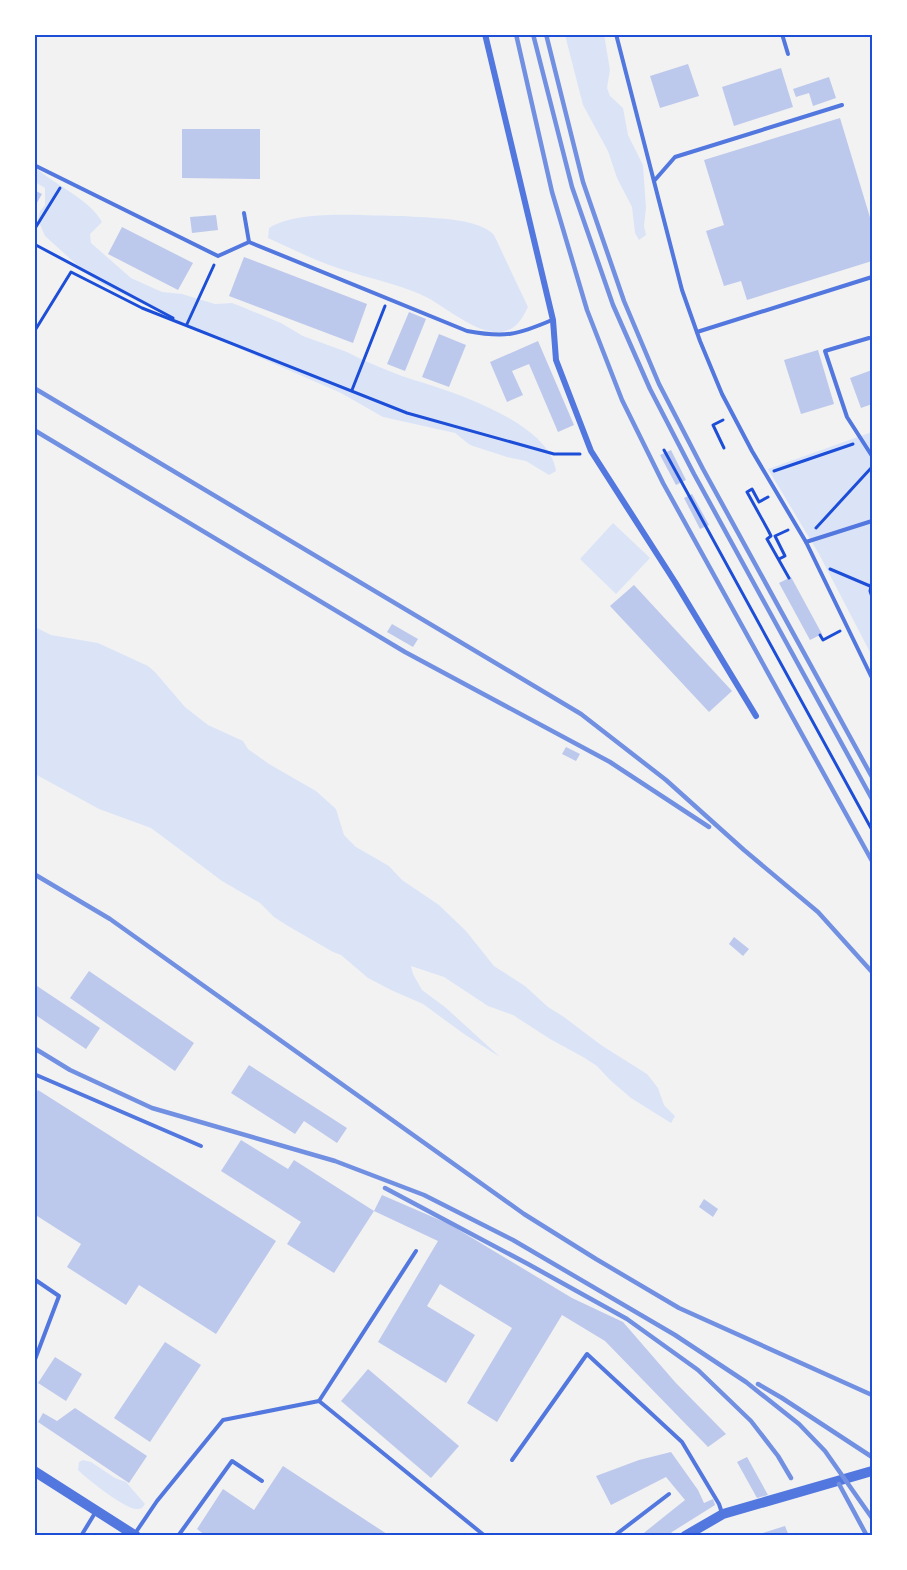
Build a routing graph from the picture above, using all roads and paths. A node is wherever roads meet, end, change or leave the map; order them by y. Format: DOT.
graph roads {
  1 [pos="484,34"];
  2 [pos="616,34"];
  3 [pos="782,34"];
  4 [pos="788,54"];
  5 [pos="842,105"];
  6 [pos="34,165"];
  7 [pos="65,180"];
  8 [pos="654,182"];
  9 [pos="244,213"];
  10 [pos="34,230"];
  11 [pos="249,242"];
  12 [pos="34,244"];
  13 [pos="218,256"];
  14 [pos="873,277"];
  15 [pos="388,299"];
  16 [pos="553,320"];
  17 [pos="186,325"];
  18 [pos="34,332"];
  19 [pos="697,332"];
  20 [pos="869,338"];
  21 [pos="352,390"];
  22 [pos="713,425"];
  23 [pos="863,440"];
  24 [pos="724,448"];
  25 [pos="664,450"];
  26 [pos="591,451"];
  27 [pos="873,456"];
  28 [pos="873,468"];
  29 [pos="766,473"];
  30 [pos="873,522"];
  31 [pos="820,531"];
  32 [pos="775,536"];
  33 [pos="806,542"];
  34 [pos="778,559"];
  35 [pos="817,564"];
  36 [pos="789,578"];
  37 [pos="873,580"];
  38 [pos="870,586"];
  39 [pos="873,597"];
  40 [pos="834,634"];
  41 [pos="820,635"];
  42 [pos="873,678"];
  43 [pos="756,716"];
  44 [pos="873,830"];
  45 [pos="34,1074"];
  46 [pos="201,1146"];
  47 [pos="416,1251"];
  48 [pos="34,1279"];
  49 [pos="34,1362"];
  50 [pos="319,1401"];
  51 [pos="513,1460"];
  52 [pos="34,1471"];
  53 [pos="873,1471"];
  54 [pos="262,1481"];
  55 [pos="669,1494"];
  56 [pos="97,1510"];
  57 [pos="723,1514"];
  58 [pos="135,1535"];
  59 [pos="81,1536"];
  60 [pos="178,1536"];
  61 [pos="485,1536"];
  62 [pos="614,1536"];
  63 [pos="685,1536"];
  1 -- 16 [label="street"];
  2 -- 8 [label="lane"];
  3 -- 4 [label="lane"];
  5 -- 8 [label="lane"];
  6 -- 7 [label="lane"];
  7 -- 10 [label="path"];
  7 -- 13 [label="lane"];
  8 -- 19 [label="lane"];
  9 -- 11 [label="lane"];
  11 -- 13 [label="lane"];
  11 -- 15 [label="lane"];
  12 -- 17 [label="path"];
  13 -- 17 [label="path"];
  14 -- 19 [label="lane"];
  15 -- 16 [label="lane"];
  15 -- 21 [label="path"];
  16 -- 26 [label="street"];
  17 -- 18 [label="path"];
  17 -- 21 [label="path"];
  19 -- 29 [label="lane"];
  20 -- 23 [label="lane"];
  21 -- 26 [label="path"];
  22 -- 24 [label="path"];
  23 -- 27 [label="lane"];
  23 -- 29 [label="path"];
  25 -- 44 [label="path"];
  26 -- 43 [label="street"];
  28 -- 31 [label="path"];
  29 -- 33 [label="lane"];
  29 -- 34 [label="path"];
  30 -- 33 [label="lane"];
  32 -- 34 [label="path"];
  33 -- 35 [label="lane"];
  34 -- 36 [label="path"];
  35 -- 38 [label="path"];
  35 -- 42 [label="lane"];
  37 -- 38 [label="path"];
  38 -- 39 [label="path"];
  40 -- 41 [label="path"];
  45 -- 46 [label="lane"];
  47 -- 50 [label="lane"];
  48 -- 49 [label="lane"];
  50 -- 58 [label="lane"];
  50 -- 61 [label="lane"];
  51 -- 57 [label="lane"];
  52 -- 56 [label="street"];
  53 -- 57 [label="street"];
  54 -- 60 [label="lane"];
  55 -- 62 [label="lane"];
  56 -- 58 [label="street"];
  56 -- 59 [label="lane"];
  57 -- 63 [label="street"];
}
